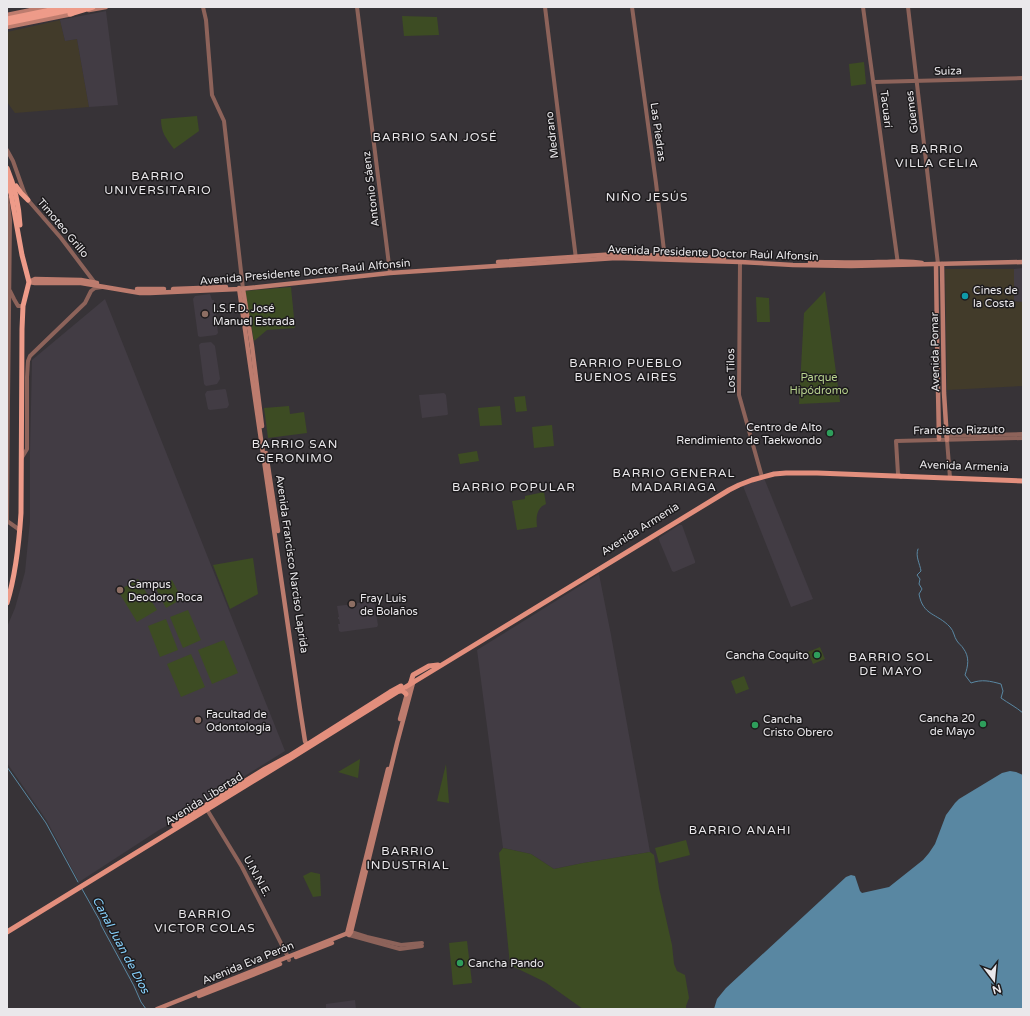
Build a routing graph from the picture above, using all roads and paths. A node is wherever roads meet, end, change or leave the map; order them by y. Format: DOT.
graph roads {
  1 [pos="46,7"];
  2 [pos="65,7"];
  3 [pos="85,7"];
  4 [pos="93,7"];
  5 [pos="106,7"];
  6 [pos="203,7"];
  7 [pos="358,7"];
  8 [pos="545,7"];
  9 [pos="632,7"];
  10 [pos="863,7"];
  11 [pos="908,7"];
  12 [pos="20,12"];
  13 [pos="7,14"];
  14 [pos="70,14"];
  15 [pos="7,18"];
  16 [pos="24,24"];
  17 [pos="7,25"];
  18 [pos="1023,78"];
  19 [pos="917,81"];
  20 [pos="874,82"];
  21 [pos="7,150"];
  22 [pos="7,168"];
  23 [pos="9,179"];
  24 [pos="7,197"];
  25 [pos="28,200"];
  26 [pos="576,258"];
  27 [pos="665,258"];
  28 [pos="740,262"];
  29 [pos="1023,262"];
  30 [pos="898,263"];
  31 [pos="939,264"];
  32 [pos="390,272"];
  33 [pos="29,282"];
  34 [pos="93,284"];
  35 [pos="8,287"];
  36 [pos="105,287"];
  37 [pos="241,288"];
  38 [pos="89,293"];
  39 [pos="23,306"];
  40 [pos="938,373"];
  41 [pos="940,387"];
  42 [pos="1023,434"];
  43 [pos="946,438"];
  44 [pos="1023,438"];
  45 [pos="939,440"];
  46 [pos="21,460"];
  47 [pos="900,475"];
  48 [pos="762,476"];
  49 [pos="950,477"];
  50 [pos="1023,478"];
  51 [pos="1023,481"];
  52 [pos="7,521"];
  53 [pos="20,531"];
  54 [pos="7,603"];
  55 [pos="411,683"];
  56 [pos="399,691"];
  57 [pos="406,694"];
  58 [pos="308,744"];
  59 [pos="206,808"];
  60 [pos="7,929"];
  61 [pos="7,932"];
  62 [pos="349,934"];
  63 [pos="422,945"];
  64 [pos="289,959"];
  65 [pos="157,1009"];
  66 [pos="164,1009"];
  1 -- 12 [label="main road"];
  2 -- 15 [label="highway"];
  3 -- 17 [label="highway"];
  4 -- 14 [label="highway"];
  5 -- 14 [label="main road"];
  6 -- 37 [label="street"];
  7 -- 32 [label="street, Antonio Sáenz"];
  8 -- 26 [label="street, Medrano"];
  9 -- 27 [label="street, Las Piedras"];
  10 -- 20 [label="street, Tacuarí"];
  11 -- 19 [label="street, Güemes"];
  12 -- 13 [label="main road"];
  12 -- 15 [label="highway"];
  14 -- 16 [label="main road"];
  16 -- 17 [label="highway"];
  18 -- 19 [label="street, Suiza"];
  19 -- 20 [label="street, Suiza"];
  19 -- 31 [label="street, Güemes"];
  20 -- 30 [label="street, Tacuarí"];
  21 -- 25 [label="street, Timoteo Grillo"];
  22 -- 23 [label="highway"];
  23 -- 25 [label="highway"];
  23 -- 33 [label="highway"];
  24 -- 35 [label="street"];
  25 -- 34 [label="street, Timoteo Grillo"];
  26 -- 27 [label="main road, Avenida Presidente Doctor Raúl Alfonsín"];
  26 -- 32 [label="main road, Avenida Presidente Doctor Raúl Alfonsín"];
  26 -- 32 [label="main road, Avenida Presidente Doctor Raúl Alfonsín"];
  27 -- 28 [label="main road, Avenida Presidente Doctor Raúl Alfonsín"];
  27 -- 30 [label="main road, Avenida Presidente Doctor Raúl Alfonsín"];
  28 -- 30 [label="main road, Avenida Presidente Doctor Raúl Alfonsín"];
  28 -- 48 [label="street, Los Tilos"];
  29 -- 31 [label="main road, Avenida Presidente Doctor Raúl Alfonsín"];
  30 -- 31 [label="main road, Avenida Presidente Doctor Raúl Alfonsín"];
  31 -- 40 [label="main road, Avenida Pomar"];
  31 -- 43 [label="main road, Avenida Pomar"];
  32 -- 37 [label="main road, Avenida Presidente Doctor Raúl Alfonsín"];
  33 -- 34 [label="main road, Avenida Presidente Doctor Raúl Alfonsín"];
  33 -- 39 [label="highway"];
  34 -- 36 [label="main road, Avenida Presidente Doctor Raúl Alfonsín"];
  34 -- 37 [label="main road, Avenida Presidente Doctor Raúl Alfonsín"];
  34 -- 38 [label="street"];
  35 -- 39 [label="street"];
  35 -- 52 [label="street"];
  36 -- 37 [label="main road, Avenida Presidente Doctor Raúl Alfonsín"];
  36 -- 38 [label="street"];
  37 -- 58 [label="main road, Avenida Francisco Narciso Laprida"];
  38 -- 46 [label="street"];
  39 -- 46 [label="highway"];
  40 -- 41 [label="main road"];
  40 -- 45 [label="main road, Avenida Pomar"];
  42 -- 43 [label="street, Francisco Rizzuto"];
  43 -- 44 [label="street, Francisco Rizzuto"];
  43 -- 45 [label="street, Francisco Rizzuto"];
  43 -- 49 [label="street"];
  45 -- 47 [label="street, Francisco Rizzuto"];
  46 -- 53 [label="highway"];
  47 -- 48 [label="main road, Avenida Armenia"];
  47 -- 49 [label="main road, Avenida Armenia"];
  48 -- 55 [label="main road, Avenida Armenia"];
  48 -- 55 [label="main road, Avenida Armenia"];
  49 -- 50 [label="main road, Avenida Armenia"];
  49 -- 51 [label="main road, Avenida Armenia"];
  52 -- 53 [label="street"];
  53 -- 54 [label="highway"];
  55 -- 56 [label="main road, Avenida Libertad"];
  55 -- 57 [label="main road"];
  55 -- 58 [label="main road, Avenida Libertad"];
  55 -- 62 [label="main road"];
  56 -- 57 [label="main road"];
  56 -- 58 [label="main road, Avenida Libertad"];
  57 -- 62 [label="main road"];
  58 -- 59 [label="main road, Avenida Libertad"];
  59 -- 60 [label="main road, Avenida Libertad"];
  59 -- 61 [label="main road, Avenida Libertad"];
  59 -- 64 [label="street, U.N.N.E."];
  62 -- 63 [label="street"];
  62 -- 64 [label="main road, Avenida Eva Perón"];
  64 -- 65 [label="main road, Avenida Eva Perón"];
  64 -- 66 [label="main road, Avenida Eva Perón"];
}
